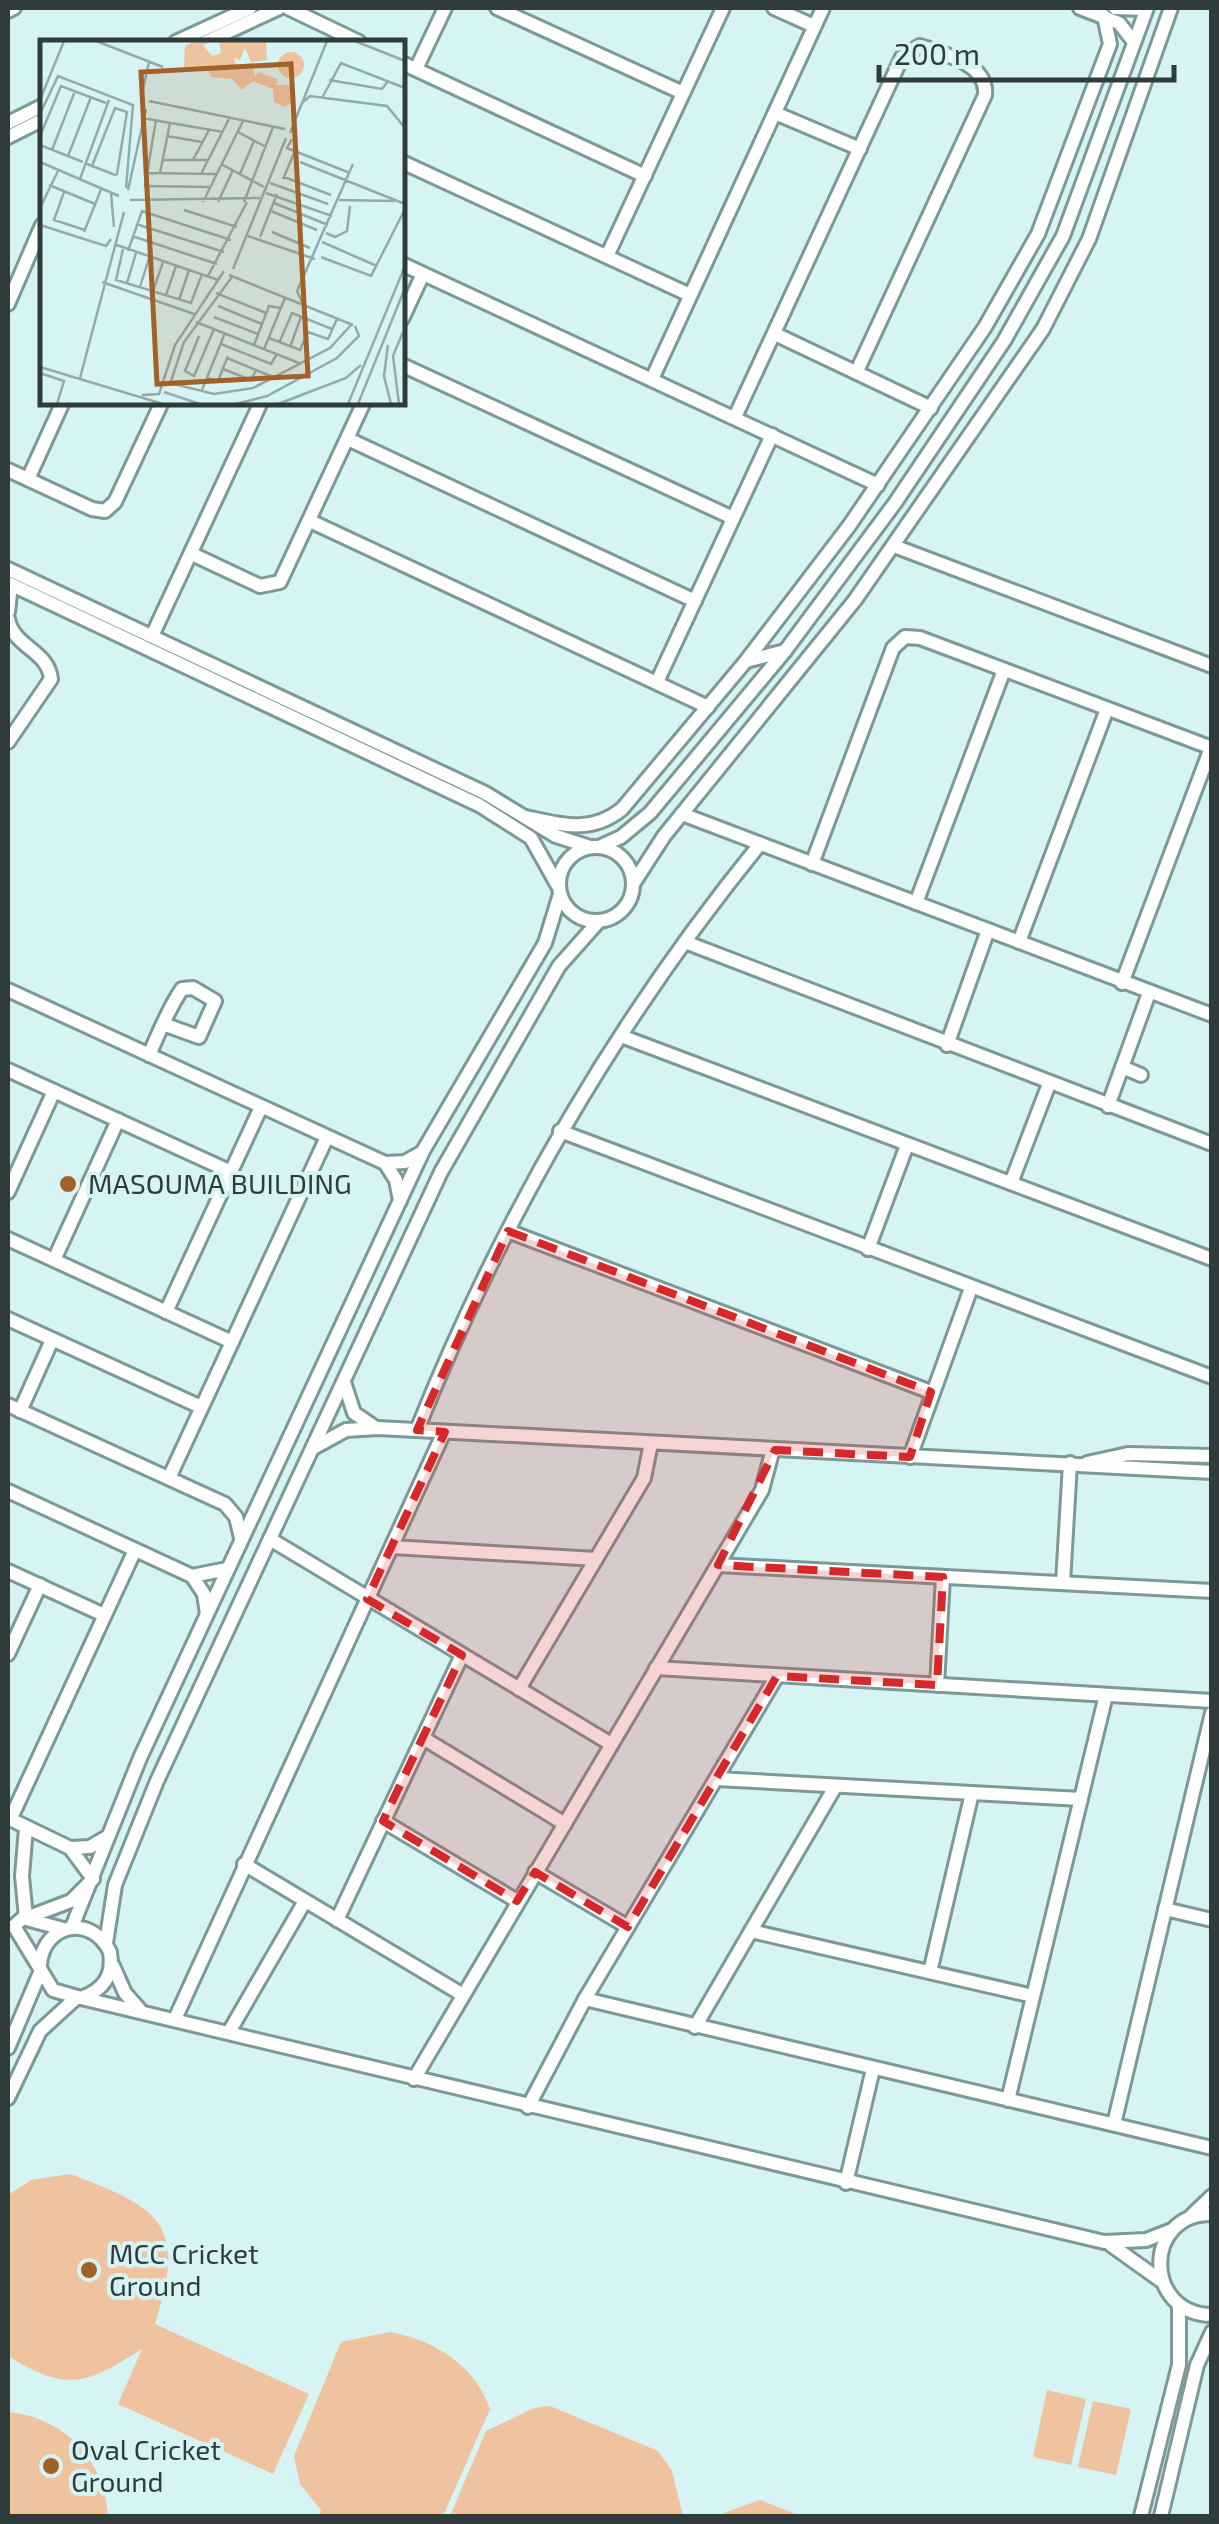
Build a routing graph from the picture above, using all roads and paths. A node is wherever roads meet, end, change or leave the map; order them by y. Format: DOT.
graph roads {
  1 [pos="250,8"];
  2 [pos="279,8"];
  3 [pos="288,8"];
  4 [pos="445,8"];
  5 [pos="498,8"];
  6 [pos="723,8"];
  7 [pos="774,8"];
  8 [pos="823,8"];
  9 [pos="1080,8"];
  10 [pos="1147,8"];
  11 [pos="1171,8"];
  12 [pos="1110,12"];
  13 [pos="814,26"];
  14 [pos="180,40"];
  15 [pos="210,40"];
  16 [pos="355,40"];
  17 [pos="1134,42"];
  18 [pos="405,64"];
  19 [pos="416,69"];
  20 [pos="1123,72"];
  21 [pos="1096,86"];
  22 [pos="684,93"];
  23 [pos="40,107"];
  24 [pos="775,113"];
  25 [pos="40,121"];
  26 [pos="8,123"];
  27 [pos="8,137"];
  28 [pos="860,149"];
  29 [pos="405,163"];
  30 [pos="644,176"];
  31 [pos="40,230"];
  32 [pos="607,256"];
  33 [pos="405,265"];
  34 [pos="424,274"];
  35 [pos="12,279"];
  36 [pos="690,294"];
  37 [pos="8,304"];
  38 [pos="405,313"];
  39 [pos="775,334"];
  40 [pos="1004,341"];
  41 [pos="967,354"];
  42 [pos="405,365"];
  43 [pos="857,371"];
  44 [pos="652,379"];
  45 [pos="62,405"];
  46 [pos="161,405"];
  47 [pos="261,405"];
  48 [pos="363,405"];
  49 [pos="931,408"];
  50 [pos="735,418"];
  51 [pos="772,435"];
  52 [pos="348,439"];
  53 [pos="8,470"];
  54 [pos="28,480"];
  55 [pos="878,485"];
  56 [pos="734,518"];
  57 [pos="310,521"];
  58 [pos="849,526"];
  59 [pos="894,546"];
  60 [pos="192,554"];
  61 [pos="851,563"];
  62 [pos="8,570"];
  63 [pos="9,584"];
  64 [pos="695,601"];
  65 [pos="8,616"];
  66 [pos="152,636"];
  67 [pos="784,651"];
  68 [pos="746,661"];
  69 [pos="1212,666"];
  70 [pos="1004,670"];
  71 [pos="657,682"];
  72 [pos="708,708"];
  73 [pos="1107,710"];
  74 [pos="8,742"];
  75 [pos="1211,748"];
  76 [pos="671,752"];
  77 [pos="672,787"];
  78 [pos="682,814"];
  79 [pos="526,817"];
  80 [pos="760,844"];
  81 [pos="594,847"];
  82 [pos="812,864"];
  83 [pos="633,884"];
  84 [pos="559,890"];
  85 [pos="916,903"];
  86 [pos="599,921"];
  87 [pos="988,930"];
  88 [pos="685,942"];
  89 [pos="1019,942"];
  90 [pos="1122,983"];
  91 [pos="8,990"];
  92 [pos="1149,994"];
  93 [pos="1212,1015"];
  94 [pos="164,1024"];
  95 [pos="620,1036"];
  96 [pos="946,1045"];
  97 [pos="149,1055"];
  98 [pos="1122,1067"];
  99 [pos="8,1070"];
  100 [pos="1141,1076"];
  101 [pos="1049,1084"];
  102 [pos="54,1091"];
  103 [pos="1108,1106"];
  104 [pos="261,1108"];
  105 [pos="118,1120"];
  106 [pos="560,1131"];
  107 [pos="327,1138"];
  108 [pos="1212,1144"];
  109 [pos="907,1145"];
  110 [pos="422,1151"];
  111 [pos="385,1163"];
  112 [pos="231,1172"];
  113 [pos="1011,1183"];
  114 [pos="8,1192"];
  115 [pos="400,1201"];
  116 [pos="508,1231"];
  117 [pos="8,1239"];
  118 [pos="868,1249"];
  119 [pos="1212,1259"];
  120 [pos="54,1260"];
  121 [pos="971,1288"];
  122 [pos="166,1312"];
  123 [pos="8,1319"];
  124 [pos="52,1340"];
  125 [pos="232,1342"];
  126 [pos="1212,1377"];
  127 [pos="344,1382"];
  128 [pos="932,1392"];
  129 [pos="14,1408"];
  130 [pos="201,1408"];
  131 [pos="378,1428"];
  132 [pos="417,1430"];
  133 [pos="444,1432"];
  134 [pos="651,1442"];
  135 [pos="772,1450"];
  136 [pos="311,1451"];
  137 [pos="1212,1456"];
  138 [pos="910,1458"];
  139 [pos="1077,1463"];
  140 [pos="1212,1472"];
  141 [pos="169,1478"];
  142 [pos="8,1491"];
  143 [pos="262,1496"];
  144 [pos="225,1504"];
  145 [pos="270,1539"];
  146 [pos="241,1540"];
  147 [pos="392,1548"];
  148 [pos="135,1550"];
  149 [pos="596,1559"];
  150 [pos="718,1565"];
  151 [pos="227,1569"];
  152 [pos="8,1570"];
  153 [pos="192,1576"];
  154 [pos="943,1577"];
  155 [pos="1063,1584"];
  156 [pos="40,1586"];
  157 [pos="1212,1591"];
  158 [pos="367,1599"];
  159 [pos="207,1615"];
  160 [pos="104,1616"];
  161 [pos="8,1654"];
  162 [pos="462,1655"];
  163 [pos="656,1668"];
  164 [pos="777,1676"];
  165 [pos="937,1685"];
  166 [pos="519,1689"];
  167 [pos="1106,1695"];
  168 [pos="1212,1701"];
  169 [pos="1212,1713"];
  170 [pos="423,1738"];
  171 [pos="611,1744"];
  172 [pos="717,1779"];
  173 [pos="835,1787"];
  174 [pos="972,1794"];
  175 [pos="1080,1799"];
  176 [pos="9,1819"];
  177 [pos="383,1822"];
  178 [pos="564,1824"];
  179 [pos="26,1828"];
  180 [pos="107,1837"];
  181 [pos="70,1848"];
  182 [pos="244,1864"];
  183 [pos="536,1872"];
  184 [pos="93,1879"];
  185 [pos="305,1901"];
  186 [pos="518,1901"];
  187 [pos="1165,1909"];
  188 [pos="26,1918"];
  189 [pos="337,1920"];
  190 [pos="1212,1920"];
  191 [pos="67,1928"];
  192 [pos="628,1928"];
  193 [pos="751,1931"];
  194 [pos="106,1942"];
  195 [pos="112,1962"];
  196 [pos="40,1967"];
  197 [pos="930,1972"];
  198 [pos="463,1995"];
  199 [pos="1033,1996"];
  200 [pos="79,1998"];
  201 [pos="585,1999"];
  202 [pos="140,2010"];
  203 [pos="175,2018"];
  204 [pos="695,2027"];
  205 [pos="228,2032"];
  206 [pos="8,2048"];
  207 [pos="874,2069"];
  208 [pos="414,2079"];
  209 [pos="8,2098"];
  210 [pos="1008,2100"];
  211 [pos="528,2107"];
  212 [pos="1114,2124"];
  213 [pos="1212,2148"];
  214 [pos="846,2183"];
  215 [pos="1212,2196"];
  216 [pos="1212,2214"];
  217 [pos="1190,2217"];
  218 [pos="1172,2230"];
  219 [pos="1104,2242"];
  220 [pos="1161,2281"];
  221 [pos="1179,2305"];
  222 [pos="1212,2315"];
  223 [pos="1212,2332"];
  224 [pos="1142,2516"];
  225 [pos="1161,2516"];
  1 -- 14 [label="street"];
  2 -- 15 [label="street"];
  3 -- 16 [label="street"];
  4 -- 19 [label="street"];
  5 -- 22 [label="street"];
  6 -- 22 [label="street"];
  7 -- 13 [label="street"];
  8 -- 13 [label="street"];
  9 -- 12 [label="street"];
  10 -- 12 [label="street"];
  10 -- 17 [label="street"];
  11 -- 59 [label="street"];
  12 -- 17 [label="street"];
  12 -- 21 [label="street"];
  13 -- 24 [label="street"];
  17 -- 20 [label="street"];
  18 -- 19 [label="street"];
  19 -- 30 [label="street"];
  20 -- 21 [label="street"];
  20 -- 40 [label="street"];
  21 -- 41 [label="street"];
  22 -- 30 [label="street"];
  23 -- 26 [label="street"];
  24 -- 28 [label="street"];
  24 -- 36 [label="street"];
  25 -- 27 [label="street"];
  28 -- 39 [label="street"];
  28 -- 43 [label="street"];
  29 -- 32 [label="street"];
  30 -- 32 [label="street"];
  31 -- 35 [label="street"];
  32 -- 36 [label="street"];
  33 -- 34 [label="street"];
  34 -- 38 [label="street"];
  34 -- 44 [label="street"];
  35 -- 37 [label="street"];
  36 -- 44 [label="street"];
  39 -- 43 [label="street"];
  39 -- 50 [label="street"];
  40 -- 41 [label="street"];
  40 -- 61 [label="street"];
  41 -- 49 [label="street"];
  42 -- 56 [label="street"];
  43 -- 49 [label="street"];
  44 -- 50 [label="street"];
  45 -- 54 [label="street"];
  46 -- 54 [label="street"];
  47 -- 60 [label="street"];
  48 -- 52 [label="street"];
  49 -- 55 [label="street"];
  50 -- 51 [label="street"];
  51 -- 55 [label="street"];
  51 -- 56 [label="street"];
  52 -- 57 [label="street"];
  52 -- 64 [label="street"];
  53 -- 54 [label="street"];
  55 -- 58 [label="street"];
  56 -- 64 [label="street"];
  57 -- 60 [label="street"];
  57 -- 71 [label="street"];
  58 -- 61 [label="street"];
  58 -- 68 [label="street"];
  59 -- 69 [label="street"];
  59 -- 78 [label="street"];
  60 -- 66 [label="street"];
  61 -- 67 [label="street"];
  62 -- 66 [label="street"];
  63 -- 65 [label="street"];
  63 -- 84 [label="street"];
  64 -- 71 [label="street"];
  65 -- 74 [label="street"];
  66 -- 79 [label="street"];
  67 -- 68 [label="street"];
  67 -- 77 [label="street"];
  68 -- 72 [label="street"];
  70 -- 73 [label="street"];
  70 -- 82 [label="street"];
  70 -- 85 [label="street"];
  71 -- 72 [label="street"];
  72 -- 76 [label="street"];
  73 -- 75 [label="street"];
  73 -- 89 [label="street"];
  75 -- 90 [label="street"];
  76 -- 77 [label="street"];
  76 -- 79 [label="street"];
  77 -- 81 [label="street"];
  78 -- 80 [label="street"];
  78 -- 83 [label="street"];
  79 -- 81 [label="street"];
  80 -- 82 [label="street"];
  80 -- 88 [label="street"];
  81 -- 83 [label="street"];
  81 -- 84 [label="street"];
  82 -- 85 [label="street"];
  83 -- 86 [label="street"];
  84 -- 86 [label="street"];
  84 -- 110 [label="street"];
  85 -- 87 [label="street"];
  86 -- 127 [label="street"];
  87 -- 89 [label="street"];
  87 -- 96 [label="street"];
  88 -- 95 [label="street"];
  88 -- 96 [label="street"];
  89 -- 90 [label="street"];
  90 -- 92 [label="street"];
  91 -- 97 [label="street"];
  92 -- 93 [label="street"];
  92 -- 98 [label="street"];
  94 -- 97 [label="street"];
  95 -- 106 [label="street"];
  95 -- 109 [label="street"];
  96 -- 101 [label="street"];
  97 -- 104 [label="street"];
  98 -- 100 [label="street"];
  98 -- 103 [label="street"];
  99 -- 102 [label="street"];
  101 -- 103 [label="street"];
  101 -- 113 [label="street"];
  102 -- 105 [label="street"];
  102 -- 114 [label="street"];
  103 -- 108 [label="street"];
  104 -- 107 [label="street"];
  104 -- 112 [label="street"];
  105 -- 112 [label="street"];
  105 -- 120 [label="street"];
  106 -- 116 [label="street"];
  106 -- 118 [label="street"];
  107 -- 111 [label="street"];
  107 -- 125 [label="street"];
  109 -- 113 [label="street"];
  109 -- 118 [label="street"];
  110 -- 111 [label="street"];
  110 -- 115 [label="street"];
  111 -- 115 [label="street"];
  112 -- 122 [label="street"];
  113 -- 119 [label="street"];
  115 -- 143 [label="street"];
  116 -- 128 [label="street"];
  116 -- 132 [label="street"];
  117 -- 120 [label="street"];
  118 -- 121 [label="street"];
  120 -- 122 [label="street"];
  121 -- 126 [label="street"];
  121 -- 128 [label="street"];
  122 -- 125 [label="street"];
  123 -- 124 [label="street"];
  124 -- 129 [label="street"];
  124 -- 130 [label="street"];
  125 -- 130 [label="street"];
  127 -- 131 [label="street"];
  127 -- 136 [label="street"];
  128 -- 138 [label="street"];
  129 -- 141 [label="street"];
  130 -- 141 [label="street"];
  131 -- 132 [label="street"];
  131 -- 136 [label="street"];
  132 -- 133 [label="street"];
  133 -- 134 [label="street"];
  133 -- 147 [label="street"];
  134 -- 135 [label="street"];
  134 -- 149 [label="street"];
  135 -- 138 [label="street"];
  135 -- 150 [label="street"];
  136 -- 145 [label="street"];
  137 -- 139 [label="street"];
  138 -- 139 [label="street"];
  139 -- 140 [label="street"];
  139 -- 155 [label="street"];
  141 -- 144 [label="street"];
  142 -- 148 [label="street"];
  143 -- 144 [label="street"];
  143 -- 146 [label="street"];
  144 -- 146 [label="street"];
  145 -- 158 [label="street"];
  145 -- 194 [label="street"];
  146 -- 151 [label="street"];
  147 -- 149 [label="street"];
  147 -- 158 [label="street"];
  148 -- 153 [label="street"];
  148 -- 160 [label="street"];
  149 -- 166 [label="street"];
  150 -- 154 [label="street"];
  150 -- 163 [label="street"];
  151 -- 153 [label="street"];
  151 -- 159 [label="street"];
  152 -- 156 [label="street"];
  153 -- 159 [label="street"];
  154 -- 155 [label="street"];
  154 -- 165 [label="street"];
  155 -- 157 [label="street"];
  156 -- 160 [label="street"];
  156 -- 161 [label="street"];
  158 -- 162 [label="street"];
  158 -- 182 [label="street"];
  159 -- 180 [label="street"];
  160 -- 176 [label="street"];
  162 -- 166 [label="street"];
  162 -- 170 [label="street"];
  163 -- 164 [label="street"];
  163 -- 171 [label="street"];
  164 -- 165 [label="street"];
  164 -- 172 [label="street"];
  165 -- 167 [label="street"];
  166 -- 171 [label="street"];
  167 -- 168 [label="street"];
  167 -- 175 [label="street"];
  169 -- 187 [label="street"];
  170 -- 177 [label="street"];
  170 -- 178 [label="street"];
  171 -- 178 [label="street"];
  172 -- 173 [label="street"];
  172 -- 192 [label="street"];
  173 -- 174 [label="street"];
  173 -- 193 [label="street"];
  174 -- 175 [label="street"];
  174 -- 197 [label="street"];
  175 -- 199 [label="street"];
  176 -- 179 [label="street"];
  177 -- 186 [label="street"];
  177 -- 189 [label="street"];
  178 -- 183 [label="street"];
  179 -- 181 [label="street"];
  179 -- 188 [label="street"];
  180 -- 181 [label="street"];
  180 -- 184 [label="street"];
  181 -- 184 [label="street"];
  182 -- 185 [label="street"];
  182 -- 203 [label="street"];
  183 -- 186 [label="street"];
  183 -- 192 [label="street"];
  184 -- 188 [label="street"];
  184 -- 191 [label="street"];
  185 -- 189 [label="street"];
  185 -- 205 [label="street"];
  186 -- 198 [label="street"];
  187 -- 190 [label="street"];
  187 -- 212 [label="street"];
  188 -- 191 [label="street"];
  188 -- 196 [label="street"];
  189 -- 198 [label="street"];
  191 -- 194 [label="street"];
  191 -- 196 [label="street"];
  192 -- 201 [label="street"];
  193 -- 197 [label="street"];
  193 -- 204 [label="street"];
  194 -- 195 [label="street"];
  195 -- 200 [label="street"];
  195 -- 202 [label="street"];
  196 -- 200 [label="street"];
  196 -- 206 [label="street"];
  197 -- 199 [label="street"];
  198 -- 208 [label="street"];
  199 -- 210 [label="street"];
  200 -- 202 [label="street"];
  200 -- 209 [label="street"];
  201 -- 204 [label="street"];
  201 -- 211 [label="street"];
  202 -- 203 [label="street"];
  203 -- 205 [label="street"];
  204 -- 207 [label="street"];
  205 -- 208 [label="street"];
  207 -- 210 [label="street"];
  207 -- 214 [label="street"];
  208 -- 211 [label="street"];
  210 -- 212 [label="street"];
  211 -- 214 [label="street"];
  212 -- 213 [label="street"];
  214 -- 219 [label="street"];
  215 -- 217 [label="street"];
  216 -- 217 [label="street"];
  217 -- 218 [label="street"];
  218 -- 219 [label="street"];
  218 -- 220 [label="street"];
  219 -- 220 [label="street"];
  220 -- 221 [label="street"];
  221 -- 222 [label="street"];
  221 -- 224 [label="street"];
  223 -- 225 [label="street"];
}
